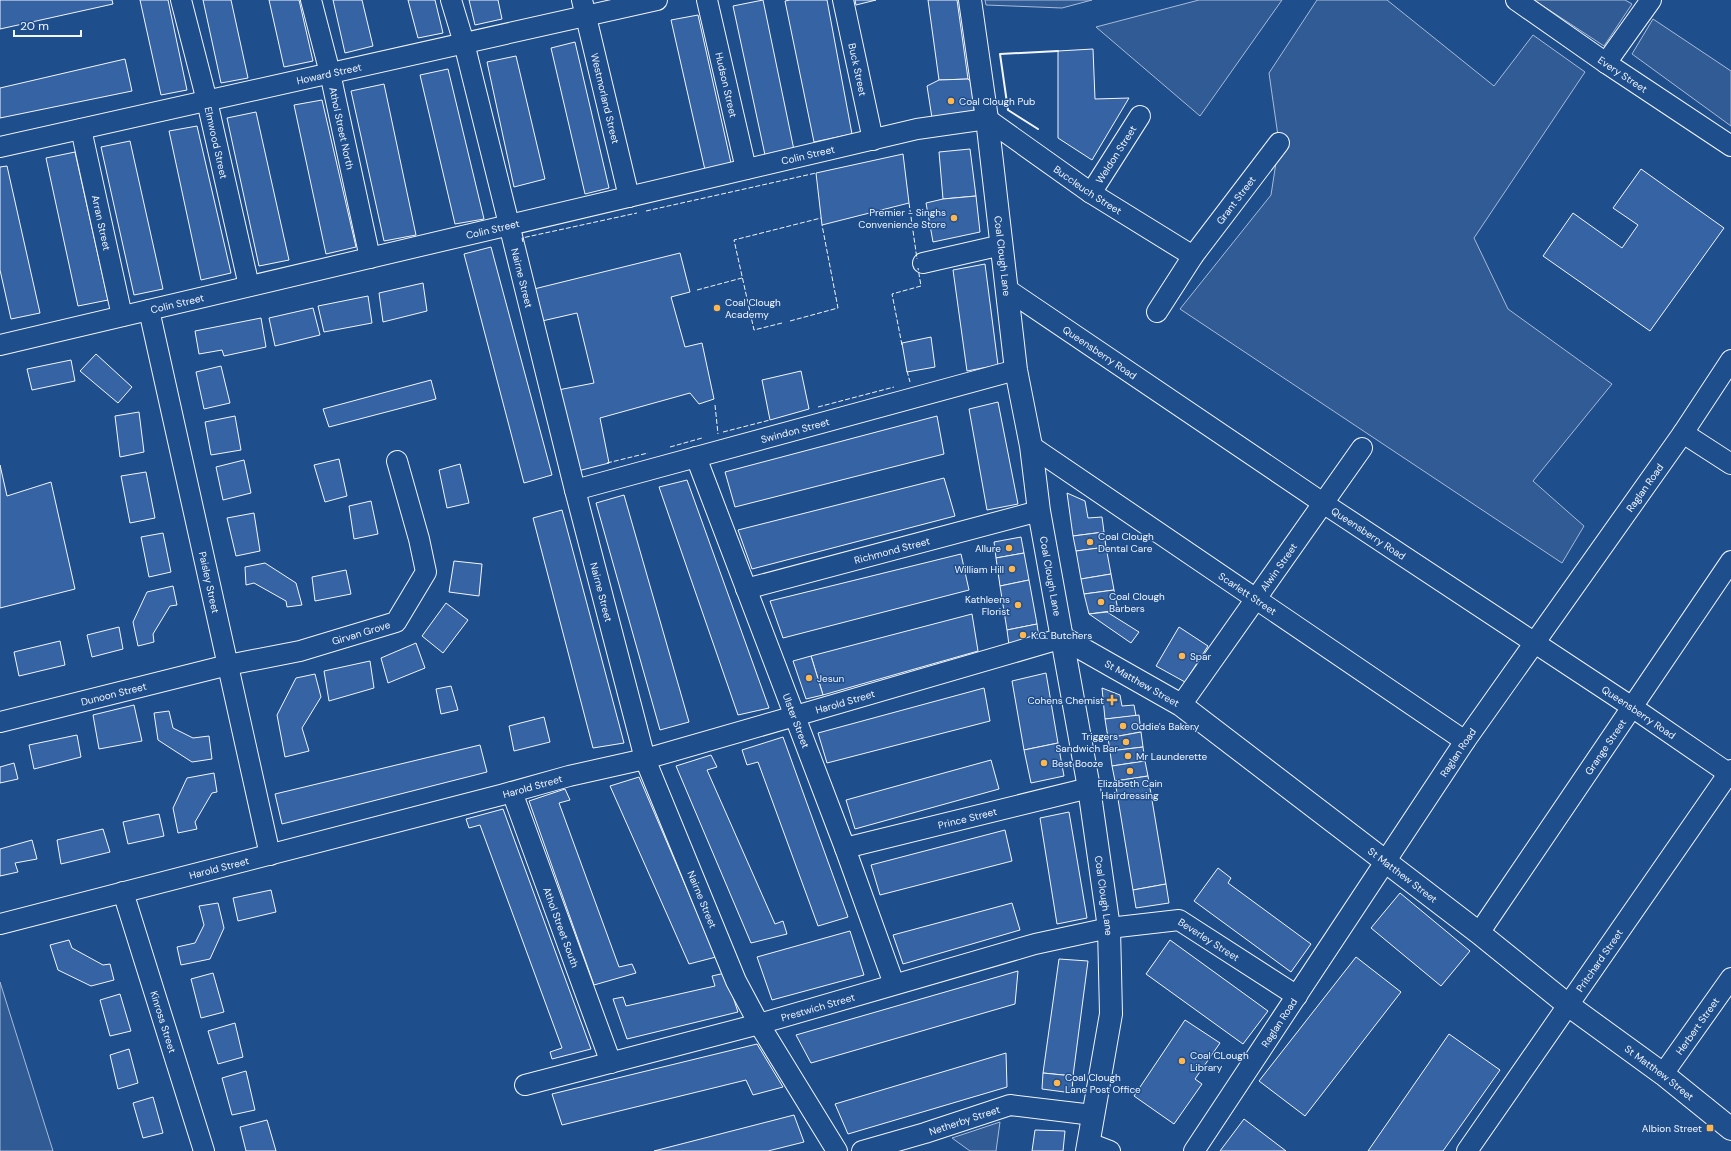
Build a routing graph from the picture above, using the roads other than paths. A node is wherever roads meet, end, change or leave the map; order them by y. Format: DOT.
graph roads {
  1 [pos="181,0"];
  2 [pos="312,0"];
  3 [pos="450,0"];
  4 [pos="658,0"];
  5 [pos="707,0"];
  6 [pos="843,0"];
  7 [pos="970,0"];
  8 [pos="1516,0"];
  9 [pos="1651,0"];
  10 [pos="584,8"];
  11 [pos="464,43"];
  12 [pos="1606,63"];
  13 [pos="330,73"];
  14 [pos="207,101"];
  15 [pos="1140,116"];
  16 [pos="987,119"];
  17 [pos="81,129"];
  18 [pos="873,140"];
  19 [pos="1278,143"];
  20 [pos="1731,146"];
  21 [pos="0,147"];
  22 [pos="746,169"];
  23 [pos="1091,193"];
  24 [pos="629,197"];
  25 [pos="508,225"];
  26 [pos="1002,245"];
  27 [pos="1193,256"];
  28 [pos="370,258"];
  29 [pos="923,263"];
  30 [pos="249,286"];
  31 [pos="1008,290"];
  32 [pos="149,310"];
  33 [pos="1157,312"];
  34 [pos="122,316"];
  35 [pos="0,345"];
  36 [pos="1731,360"];
  37 [pos="1016,370"];
  38 [pos="1683,433"];
  39 [pos="1031,446"];
  40 [pos="1362,448"];
  41 [pos="696,457"];
  42 [pos="397,461"];
  43 [pos="1731,464"];
  44 [pos="574,490"];
  45 [pos="1323,504"];
  46 [pos="1039,511"];
  47 [pos="1731,561"];
  48 [pos="746,589"];
  49 [pos="1256,599"];
  50 [pos="1063,638"];
  51 [pos="1534,643"];
  52 [pos="228,665"];
  53 [pos="1181,705"];
  54 [pos="1632,707"];
  55 [pos="795,716"];
  56 [pos="0,722"];
  57 [pos="1465,741"];
  58 [pos="645,758"];
  59 [pos="1730,773"];
  60 [pos="1089,788"];
  61 [pos="512,792"];
  62 [pos="845,848"];
  63 [pos="270,855"];
  64 [pos="1386,862"];
  65 [pos="123,892"];
  66 [pos="0,924"];
  67 [pos="1109,928"];
  68 [pos="1479,933"];
  69 [pos="1731,978"];
  70 [pos="894,984"];
  71 [pos="1297,996"];
  72 [pos="1568,1005"];
  73 [pos="758,1024"];
  74 [pos="611,1063"];
  75 [pos="1663,1074"];
  76 [pos="525,1085"];
  77 [pos="1093,1115"];
  78 [pos="1731,1129"];
  79 [pos="1088,1147"];
  80 [pos="204,1151"];
  81 [pos="837,1151"];
  82 [pos="862,1151"];
  83 [pos="1110,1151"];
  84 [pos="1194,1151"];
  85 [pos="1467,1151"];
  1 -- 14 [label="street, Elmwood Street"];
  2 -- 13 [label="street, Athol Street North"];
  3 -- 11 [label="street, Nairne Street"];
  4 -- 10 [label="street, Howard Street"];
  5 -- 22 [label="street, Hudson Street"];
  6 -- 18 [label="street, Buck Street"];
  7 -- 16 [label="main road, Coal Clough Lane"];
  8 -- 12 [label="street, Every Street"];
  9 -- 12 [label="street"];
  10 -- 11 [label="street, Howard Street"];
  10 -- 24 [label="street, Westmorland Street"];
  11 -- 13 [label="street, Howard Street"];
  11 -- 25 [label="street, Nairne Street"];
  12 -- 20 [label="street, Every Street"];
  13 -- 14 [label="street, Howard Street"];
  13 -- 28 [label="street, Athol Street North"];
  14 -- 17 [label="street, Howard Street"];
  14 -- 30 [label="street, Elmwood Street"];
  15 -- 23 [label="street, Weldon Street"];
  16 -- 18 [label="street, Colin Street"];
  16 -- 23 [label="street, Buccleuch Street"];
  16 -- 26 [label="main road, Coal Clough Lane"];
  17 -- 21 [label="street, Howard Street"];
  17 -- 34 [label="street, Arran Street"];
  18 -- 22 [label="street, Colin Street"];
  19 -- 27 [label="street, Grant Street"];
  22 -- 24 [label="street, Colin Street"];
  23 -- 27 [label="street, Buccleuch Street"];
  24 -- 25 [label="street, Colin Street"];
  25 -- 28 [label="street, Colin Street"];
  25 -- 44 [label="street, Nairne Street"];
  26 -- 29 [label="street"];
  26 -- 31 [label="main road, Coal Clough Lane"];
  27 -- 33 [label="street, Grant Street"];
  28 -- 30 [label="street, Colin Street"];
  30 -- 32 [label="street, Colin Street"];
  31 -- 37 [label="main road, Coal Clough Lane"];
  31 -- 45 [label="street, Queensberry Road"];
  32 -- 34 [label="street, Colin Street"];
  32 -- 52 [label="street, Paisley Street"];
  34 -- 35 [label="street, Colin Street"];
  36 -- 38 [label="street, Raglan Road"];
  37 -- 39 [label="main road, Coal Clough Lane"];
  37 -- 41 [label="street, Swindon Street"];
  38 -- 43 [label="street"];
  38 -- 51 [label="street, Raglan Road"];
  39 -- 46 [label="main road, Coal Clough Lane"];
  39 -- 49 [label="street, Scarlett Street"];
  40 -- 45 [label="street, Alwin Street"];
  41 -- 44 [label="street, Swindon Street"];
  41 -- 48 [label="street, Ulster Street"];
  42 -- 52 [label="street, Girvan Grove"];
  44 -- 58 [label="street, Nairne Street"];
  45 -- 49 [label="street, Alwin Street"];
  45 -- 51 [label="street, Queensberry Road"];
  46 -- 48 [label="street, Richmond Street"];
  46 -- 50 [label="main road, Coal Clough Lane"];
  47 -- 54 [label="street, Grange Street"];
  48 -- 55 [label="street, Ulster Street"];
  49 -- 53 [label="street, Alwin Street"];
  49 -- 57 [label="street, Scarlett Street"];
  50 -- 53 [label="main road, St Matthew Street"];
  50 -- 55 [label="street, Harold Street"];
  50 -- 60 [label="main road, Coal Clough Lane"];
  51 -- 54 [label="street, Queensberry Road"];
  51 -- 57 [label="street, Raglan Road"];
  52 -- 56 [label="street, Dunoon Street"];
  52 -- 63 [label="street, Paisley Street"];
  53 -- 64 [label="main road, St Matthew Street"];
  54 -- 59 [label="street, Queensberry Road"];
  54 -- 68 [label="street, Grange Street"];
  55 -- 58 [label="street, Harold Street"];
  55 -- 62 [label="street, Ulster Street"];
  57 -- 64 [label="street, Raglan Road"];
  58 -- 61 [label="street, Harold Street"];
  58 -- 73 [label="street, Nairne Street"];
  59 -- 72 [label="street, Pritchard Street"];
  60 -- 62 [label="street, Prince Street"];
  60 -- 67 [label="main road, Coal Clough Lane"];
  61 -- 63 [label="street, Harold Street"];
  61 -- 74 [label="street, Athol Street South"];
  62 -- 70 [label="street, Ulster Street"];
  63 -- 65 [label="street, Harold Street"];
  64 -- 68 [label="main road, St Matthew Street"];
  64 -- 71 [label="street, Raglan Road"];
  65 -- 66 [label="street, Harold Street"];
  65 -- 80 [label="street, Kinross Street"];
  67 -- 70 [label="street, Prestwich Street"];
  67 -- 71 [label="street, Beverley Street"];
  67 -- 77 [label="main road, Coal Clough Lane"];
  68 -- 72 [label="main road, St Matthew Street"];
  69 -- 75 [label="street, Herbert Street"];
  70 -- 73 [label="street, Prestwich Street"];
  71 -- 84 [label="street, Raglan Road"];
  72 -- 75 [label="main road, St Matthew Street"];
  72 -- 85 [label="street, Pritchard Street"];
  73 -- 74 [label="street, Prestwich Street"];
  73 -- 81 [label="street, Nairne Street"];
  74 -- 76 [label="street, Prestwich Street"];
  75 -- 78 [label="main road, St Matthew Street"];
  77 -- 79 [label="main road, Coal Clough Lane"];
  77 -- 82 [label="street, Netherby Street"];
  79 -- 83 [label="street"];
}
